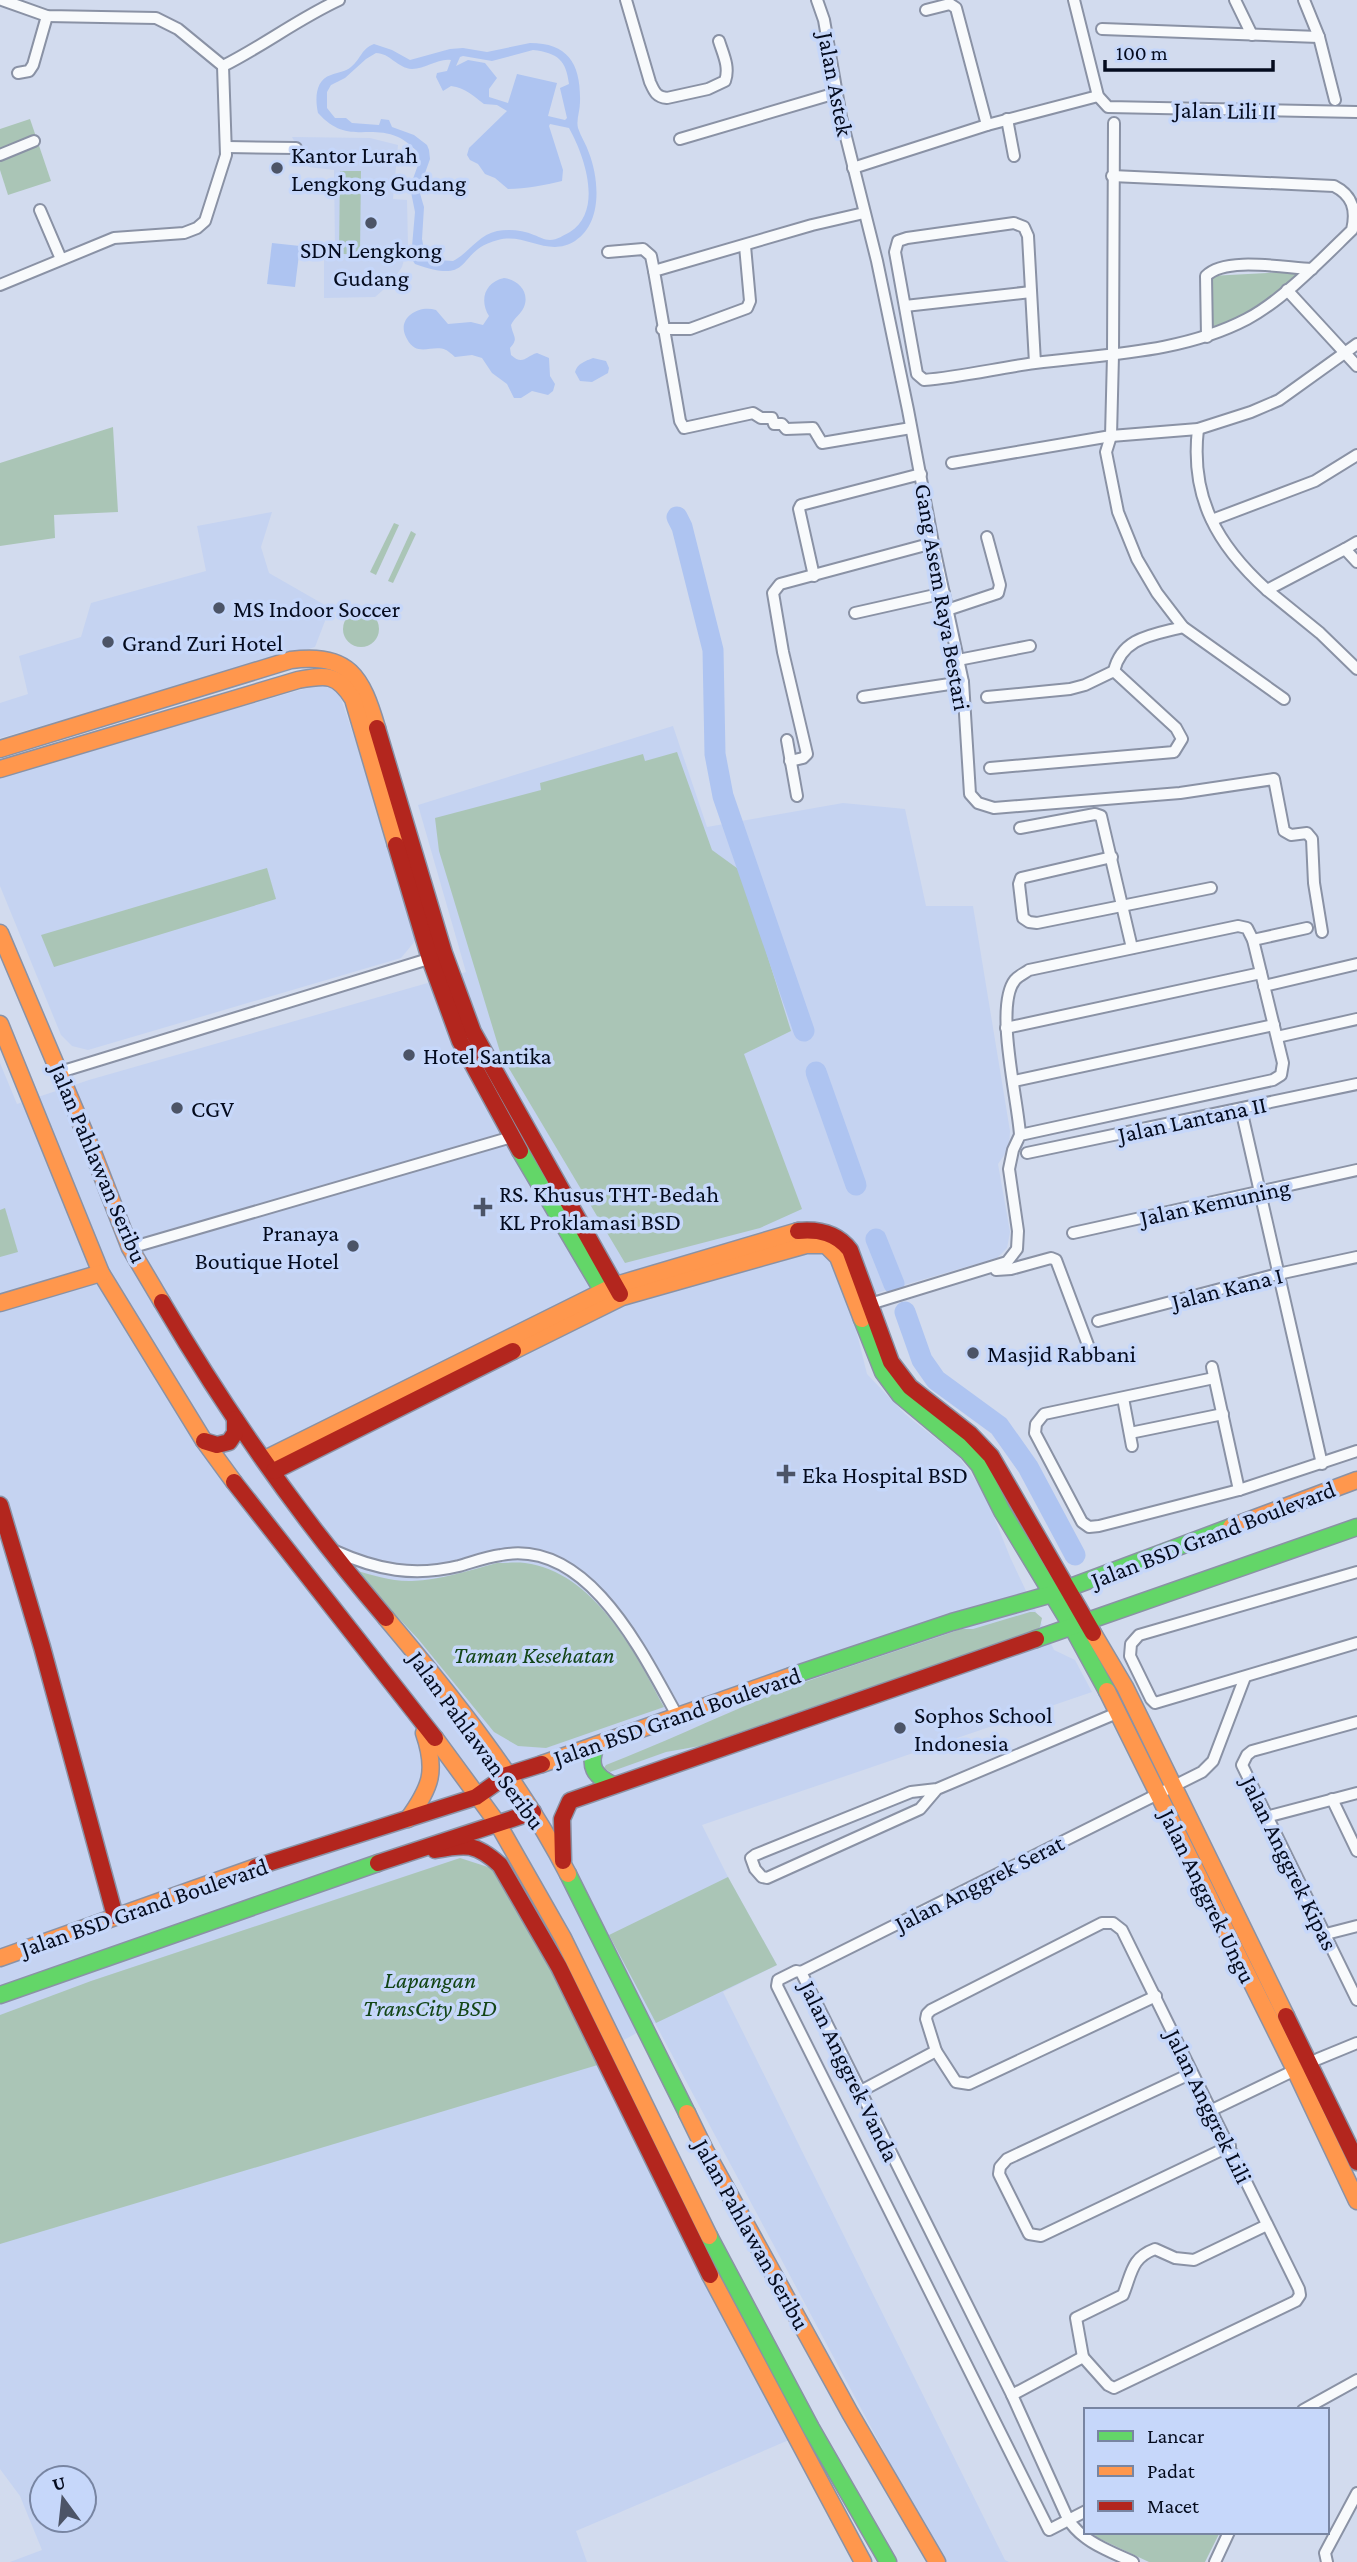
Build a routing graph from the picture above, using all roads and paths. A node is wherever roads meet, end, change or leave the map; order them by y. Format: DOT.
graph roads {
  1 [pos="2,0"];
  2 [pos="339,0"];
  3 [pos="626,0"];
  4 [pos="817,0"];
  5 [pos="1074,0"];
  6 [pos="1234,0"];
  7 [pos="1304,0"];
  8 [pos="926,10"];
  9 [pos="47,16"];
  10 [pos="1102,29"];
  11 [pos="1252,35"];
  12 [pos="1319,37"];
  13 [pos="719,41"];
  14 [pos="223,66"];
  15 [pos="19,74"];
  16 [pos="836,93"];
  17 [pos="1098,96"];
  18 [pos="1335,100"];
  19 [pos="1357,112"];
  20 [pos="1007,119"];
  21 [pos="1114,123"];
  22 [pos="987,125"];
  23 [pos="680,139"];
  24 [pos="34,141"];
  25 [pos="226,147"];
  26 [pos="296,148"];
  27 [pos="0,155"];
  28 [pos="1014,156"];
  29 [pos="853,168"];
  30 [pos="1112,176"];
  31 [pos="40,210"];
  32 [pos="864,213"];
  33 [pos="745,246"];
  34 [pos="608,252"];
  35 [pos="61,259"];
  36 [pos="1312,269"];
  37 [pos="654,271"];
  38 [pos="0,285"];
  39 [pos="1287,290"];
  40 [pos="1031,292"];
  41 [pos="905,306"];
  42 [pos="662,329"];
  43 [pos="1207,337"];
  44 [pos="1357,344"];
  45 [pos="1344,354"];
  46 [pos="1113,355"];
  47 [pos="1035,363"];
  48 [pos="1357,366"];
  49 [pos="911,428"];
  50 [pos="1198,429"];
  51 [pos="1111,436"];
  52 [pos="1357,455"];
  53 [pos="952,463"];
  54 [pos="921,474"];
  55 [pos="1212,520"];
  56 [pos="987,537"];
  57 [pos="1357,542"];
  58 [pos="933,543"];
  59 [pos="1345,550"];
  60 [pos="1357,562"];
  61 [pos="814,576"];
  62 [pos="1267,590"];
  63 [pos="943,593"];
  64 [pos="947,610"];
  65 [pos="855,613"];
  66 [pos="1182,627"];
  67 [pos="1030,646"];
  68 [pos="958,660"];
  69 [pos="330,667"];
  70 [pos="1357,669"];
  71 [pos="1115,671"];
  72 [pos="963,682"];
  73 [pos="863,697"];
  74 [pos="987,697"];
  75 [pos="1284,699"];
  76 [pos="787,740"];
  77 [pos="0,750"];
  78 [pos="790,761"];
  79 [pos="990,768"];
  80 [pos="0,769"];
  81 [pos="797,796"];
  82 [pos="1020,828"];
  83 [pos="1112,857"];
  84 [pos="1211,888"];
  85 [pos="1123,905"];
  86 [pos="1307,928"];
  87 [pos="1322,932"];
  88 [pos="0,933"];
  89 [pos="1254,940"];
  90 [pos="1132,948"];
  91 [pos="437,956"];
  92 [pos="1357,964"];
  93 [pos="1261,973"];
  94 [pos="1264,986"];
  95 [pos="1357,1019"];
  96 [pos="0,1024"];
  97 [pos="1006,1028"];
  98 [pos="1275,1031"];
  99 [pos="60,1072"];
  100 [pos="1014,1082"];
  101 [pos="1357,1084"];
  102 [pos="1241,1109"];
  103 [pos="1020,1135"];
  104 [pos="512,1138"];
  105 [pos="1027,1153"];
  106 [pos="1357,1170"];
  107 [pos="1260,1193"];
  108 [pos="1073,1233"];
  109 [pos="131,1248"];
  110 [pos="1357,1257"];
  111 [pos="986,1270"];
  112 [pos="101,1273"];
  113 [pos="1278,1274"];
  114 [pos="613,1295"];
  115 [pos="0,1303"];
  116 [pos="870,1304"];
  117 [pos="1098,1321"];
  118 [pos="872,1328"];
  119 [pos="1088,1345"];
  120 [pos="1123,1398"];
  121 [pos="1223,1414"];
  122 [pos="235,1419"];
  123 [pos="1130,1433"];
  124 [pos="204,1441"];
  125 [pos="1132,1446"];
  126 [pos="1357,1451"];
  127 [pos="1322,1464"];
  128 [pos="269,1465"];
  129 [pos="1357,1480"];
  130 [pos="1239,1490"];
  131 [pos="0,1505"];
  132 [pos="1357,1527"];
  133 [pos="331,1550"];
  134 [pos="1357,1572"];
  135 [pos="1060,1591"];
  136 [pos="1079,1622"];
  137 [pos="1357,1643"];
  138 [pos="1245,1677"];
  139 [pos="414,1710"];
  140 [pos="1118,1713"];
  141 [pos="678,1717"];
  142 [pos="1357,1721"];
  143 [pos="596,1746"];
  144 [pos="507,1775"];
  145 [pos="613,1785"];
  146 [pos="1174,1787"];
  147 [pos="937,1789"];
  148 [pos="1357,1793"];
  149 [pos="1158,1794"];
  150 [pos="476,1797"];
  151 [pos="1332,1799"];
  152 [pos="533,1812"];
  153 [pos="1266,1817"];
  154 [pos="402,1821"];
  155 [pos="498,1824"];
  156 [pos="1357,1851"];
  157 [pos="397,1855"];
  158 [pos="563,1863"];
  159 [pos="115,1916"];
  160 [pos="1357,1926"];
  161 [pos="1326,1934"];
  162 [pos="0,1958"];
  163 [pos="799,1972"];
  164 [pos="5,1994"];
  165 [pos="1156,1996"];
  166 [pos="1357,1999"];
  167 [pos="1357,2043"];
  168 [pos="936,2051"];
  169 [pos="1310,2063"];
  170 [pos="1295,2070"];
  171 [pos="1192,2073"];
  172 [pos="859,2092"];
  173 [pos="1212,2110"];
  174 [pos="1230,2146"];
  175 [pos="1357,2162"];
  176 [pos="1357,2201"];
  177 [pos="1267,2225"];
  178 [pos="1083,2357"];
  179 [pos="1357,2380"];
  180 [pos="1012,2395"];
  181 [pos="1307,2408"];
  182 [pos="1357,2494"];
  183 [pos="1084,2512"];
  184 [pos="1068,2519"];
  185 [pos="1228,2534"];
  186 [pos="863,2562"];
  187 [pos="888,2562"];
  188 [pos="937,2562"];
  189 [pos="1133,2562"];
  190 [pos="1215,2562"];
  191 [pos="1327,2562"];
  1 -- 9 [label="street"];
  2 -- 14 [label="street"];
  3 -- 13 [label="street"];
  4 -- 16 [label="street, Jalan Astek"];
  5 -- 17 [label="street"];
  6 -- 11 [label="street"];
  7 -- 12 [label="street"];
  8 -- 22 [label="street"];
  9 -- 14 [label="street"];
  9 -- 15 [label="street"];
  10 -- 11 [label="street"];
  11 -- 12 [label="street"];
  12 -- 18 [label="street"];
  14 -- 25 [label="street"];
  16 -- 23 [label="street"];
  16 -- 29 [label="street, Jalan Astek"];
  17 -- 19 [label="street, Jalan Lili II"];
  17 -- 20 [label="street"];
  20 -- 22 [label="street"];
  20 -- 28 [label="street"];
  21 -- 30 [label="street"];
  22 -- 29 [label="street"];
  24 -- 27 [label="street"];
  25 -- 26 [label="street"];
  25 -- 35 [label="street"];
  29 -- 32 [label="street, Gang Asem Raya Bestari"];
  30 -- 36 [label="street"];
  30 -- 46 [label="street"];
  31 -- 35 [label="street"];
  32 -- 33 [label="street"];
  32 -- 49 [label="street, Gang Asem Raya Bestari"];
  33 -- 37 [label="street"];
  33 -- 42 [label="street"];
  34 -- 37 [label="street"];
  35 -- 38 [label="street"];
  36 -- 39 [label="street"];
  36 -- 43 [label="street"];
  37 -- 42 [label="street"];
  39 -- 43 [label="street"];
  39 -- 45 [label="street"];
  40 -- 41 [label="street"];
  40 -- 41 [label="street"];
  40 -- 47 [label="street"];
  41 -- 47 [label="street"];
  42 -- 49 [label="street"];
  43 -- 46 [label="street"];
  44 -- 45 [label="street"];
  45 -- 48 [label="street"];
  45 -- 50 [label="street"];
  46 -- 47 [label="street"];
  46 -- 51 [label="street"];
  49 -- 54 [label="street, Gang Asem Raya Bestari"];
  50 -- 51 [label="street"];
  50 -- 55 [label="street"];
  51 -- 53 [label="street"];
  51 -- 66 [label="street"];
  52 -- 55 [label="street"];
  54 -- 58 [label="street, Gang Asem Raya Bestari"];
  54 -- 61 [label="street"];
  55 -- 62 [label="street"];
  56 -- 64 [label="street"];
  57 -- 59 [label="street"];
  58 -- 61 [label="street"];
  58 -- 63 [label="street, Gang Asem Raya Bestari"];
  59 -- 60 [label="street"];
  59 -- 62 [label="street"];
  61 -- 78 [label="street"];
  62 -- 70 [label="street"];
  63 -- 64 [label="street, Gang Asem Raya Bestari"];
  63 -- 65 [label="street"];
  64 -- 68 [label="street, Gang Asem Raya Bestari"];
  66 -- 71 [label="street"];
  66 -- 75 [label="street"];
  67 -- 68 [label="street"];
  68 -- 72 [label="street, Gang Asem Raya Bestari"];
  69 -- 77 [label="main road"];
  69 -- 80 [label="main road"];
  69 -- 91 [label="main road"];
  71 -- 74 [label="street"];
  71 -- 79 [label="street"];
  72 -- 73 [label="street"];
  72 -- 87 [label="street, Gang Asem Raya Bestari"];
  76 -- 78 [label="street"];
  78 -- 81 [label="street"];
  82 -- 83 [label="street"];
  83 -- 85 [label="street"];
  83 -- 85 [label="street"];
  84 -- 85 [label="street"];
  85 -- 90 [label="street"];
  86 -- 89 [label="street"];
  88 -- 99 [label="main road, Jalan Pahlawan Seribu"];
  89 -- 90 [label="street"];
  89 -- 93 [label="street"];
  90 -- 97 [label="street"];
  91 -- 99 [label="street"];
  91 -- 104 [label="main road"];
  91 -- 114 [label="main road"];
  92 -- 94 [label="street"];
  93 -- 94 [label="street"];
  93 -- 97 [label="street"];
  94 -- 98 [label="street"];
  95 -- 98 [label="street"];
  96 -- 112 [label="main road, Jalan Pahlawan Seribu"];
  97 -- 100 [label="street"];
  98 -- 100 [label="street"];
  98 -- 103 [label="street"];
  99 -- 109 [label="main road, Jalan Pahlawan Seribu"];
  100 -- 103 [label="street"];
  101 -- 102 [label="street, Jalan Lantana II"];
  102 -- 105 [label="street, Jalan Lantana II"];
  102 -- 107 [label="street"];
  103 -- 111 [label="street"];
  104 -- 109 [label="street"];
  104 -- 114 [label="main road"];
  106 -- 107 [label="street, Jalan Kemuning"];
  107 -- 108 [label="street, Jalan Kemuning"];
  107 -- 113 [label="street"];
  109 -- 122 [label="main road, Jalan Pahlawan Seribu"];
  110 -- 113 [label="street, Jalan Kana I"];
  111 -- 116 [label="street"];
  111 -- 119 [label="street"];
  112 -- 115 [label="main road"];
  112 -- 124 [label="main road, Jalan Pahlawan Seribu"];
  113 -- 117 [label="street, Jalan Kana I"];
  113 -- 127 [label="street"];
  114 -- 116 [label="main road"];
  114 -- 118 [label="main road"];
  114 -- 128 [label="main road"];
  116 -- 118 [label="main road"];
  118 -- 135 [label="main road, Jalan Anggrek Ungu"];
  120 -- 121 [label="street"];
  120 -- 123 [label="street"];
  120 -- 130 [label="street"];
  121 -- 123 [label="street"];
  121 -- 130 [label="street"];
  122 -- 124 [label="main road"];
  122 -- 128 [label="main road, Jalan Pahlawan Seribu"];
  123 -- 125 [label="street"];
  124 -- 139 [label="main road, Jalan Pahlawan Seribu"];
  126 -- 127 [label="street"];
  127 -- 130 [label="street"];
  128 -- 133 [label="main road, Jalan Pahlawan Seribu"];
  129 -- 135 [label="main road, Jalan BSD Grand Boulevard"];
  131 -- 159 [label="main road"];
  132 -- 136 [label="main road, Jalan BSD Grand Boulevard"];
  133 -- 141 [label="street"];
  133 -- 144 [label="main road, Jalan Pahlawan Seribu"];
  134 -- 138 [label="street"];
  135 -- 136 [label="main road, Jalan Anggrek Ungu"];
  135 -- 141 [label="main road, Jalan BSD Grand Boulevard"];
  136 -- 140 [label="main road, Jalan Anggrek Ungu"];
  136 -- 145 [label="main road, Jalan BSD Grand Boulevard"];
  136 -- 146 [label="main road, Jalan Anggrek Ungu"];
  137 -- 138 [label="street"];
  138 -- 146 [label="street, Jalan Anggrek Serat"];
  139 -- 150 [label="main road, Jalan Pahlawan Seribu"];
  139 -- 154 [label="main road"];
  140 -- 147 [label="street"];
  140 -- 149 [label="main road, Jalan Anggrek Ungu"];
  141 -- 143 [label="main road, Jalan BSD Grand Boulevard"];
  142 -- 153 [label="street, Jalan Anggrek Kipas"];
  143 -- 144 [label="main road, Jalan BSD Grand Boulevard"];
  143 -- 145 [label="main road"];
  144 -- 150 [label="main road, Jalan BSD Grand Boulevard"];
  144 -- 152 [label="main road, Jalan Pahlawan Seribu"];
  145 -- 158 [label="main road, Jalan BSD Grand Boulevard"];
  146 -- 149 [label="street, Jalan Anggrek Serat"];
  146 -- 169 [label="main road, Jalan Anggrek Ungu"];
  147 -- 147 [label="street"];
  148 -- 151 [label="street"];
  149 -- 163 [label="street, Jalan Anggrek Serat"];
  149 -- 170 [label="main road, Jalan Anggrek Ungu"];
  150 -- 154 [label="main road, Jalan BSD Grand Boulevard"];
  150 -- 155 [label="main road, Jalan Pahlawan Seribu"];
  151 -- 153 [label="street"];
  151 -- 156 [label="street"];
  152 -- 155 [label="main road, Jalan BSD Grand Boulevard"];
  152 -- 158 [label="main road, Jalan Pahlawan Seribu"];
  153 -- 161 [label="street, Jalan Anggrek Kipas"];
  154 -- 157 [label="main road"];
  154 -- 159 [label="main road, Jalan BSD Grand Boulevard"];
  155 -- 157 [label="main road, Jalan BSD Grand Boulevard"];
  155 -- 187 [label="main road, Jalan Pahlawan Seribu"];
  157 -- 164 [label="main road, Jalan BSD Grand Boulevard"];
  157 -- 186 [label="main road"];
  158 -- 188 [label="main road, Jalan Pahlawan Seribu"];
  159 -- 162 [label="main road, Jalan BSD Grand Boulevard"];
  160 -- 161 [label="street"];
  161 -- 166 [label="street, Jalan Anggrek Kipas"];
  163 -- 172 [label="street, Jalan Anggrek Vanda"];
  163 -- 184 [label="street, Jalan Anggrek Vanda"];
  165 -- 168 [label="street"];
  165 -- 168 [label="street, Jalan Anggrek Lili"];
  165 -- 171 [label="street, Jalan Anggrek Lili"];
  167 -- 169 [label="street"];
  168 -- 172 [label="street"];
  169 -- 170 [label="street"];
  169 -- 175 [label="main road, Jalan Anggrek Ungu"];
  170 -- 173 [label="street"];
  170 -- 176 [label="main road, Jalan Anggrek Ungu"];
  171 -- 173 [label="street, Jalan Anggrek Lili"];
  171 -- 174 [label="street"];
  172 -- 180 [label="street, Jalan Anggrek Vanda"];
  173 -- 174 [label="street, Jalan Anggrek Lili"];
  174 -- 177 [label="street, Jalan Anggrek Lili"];
  177 -- 178 [label="street"];
  177 -- 178 [label="street, Jalan Anggrek Lili"];
  178 -- 180 [label="street"];
  179 -- 181 [label="street"];
  180 -- 184 [label="street, Jalan Anggrek Vanda"];
  182 -- 191 [label="street"];
  183 -- 184 [label="street"];
  184 -- 189 [label="street"];
  185 -- 190 [label="street"];
}
